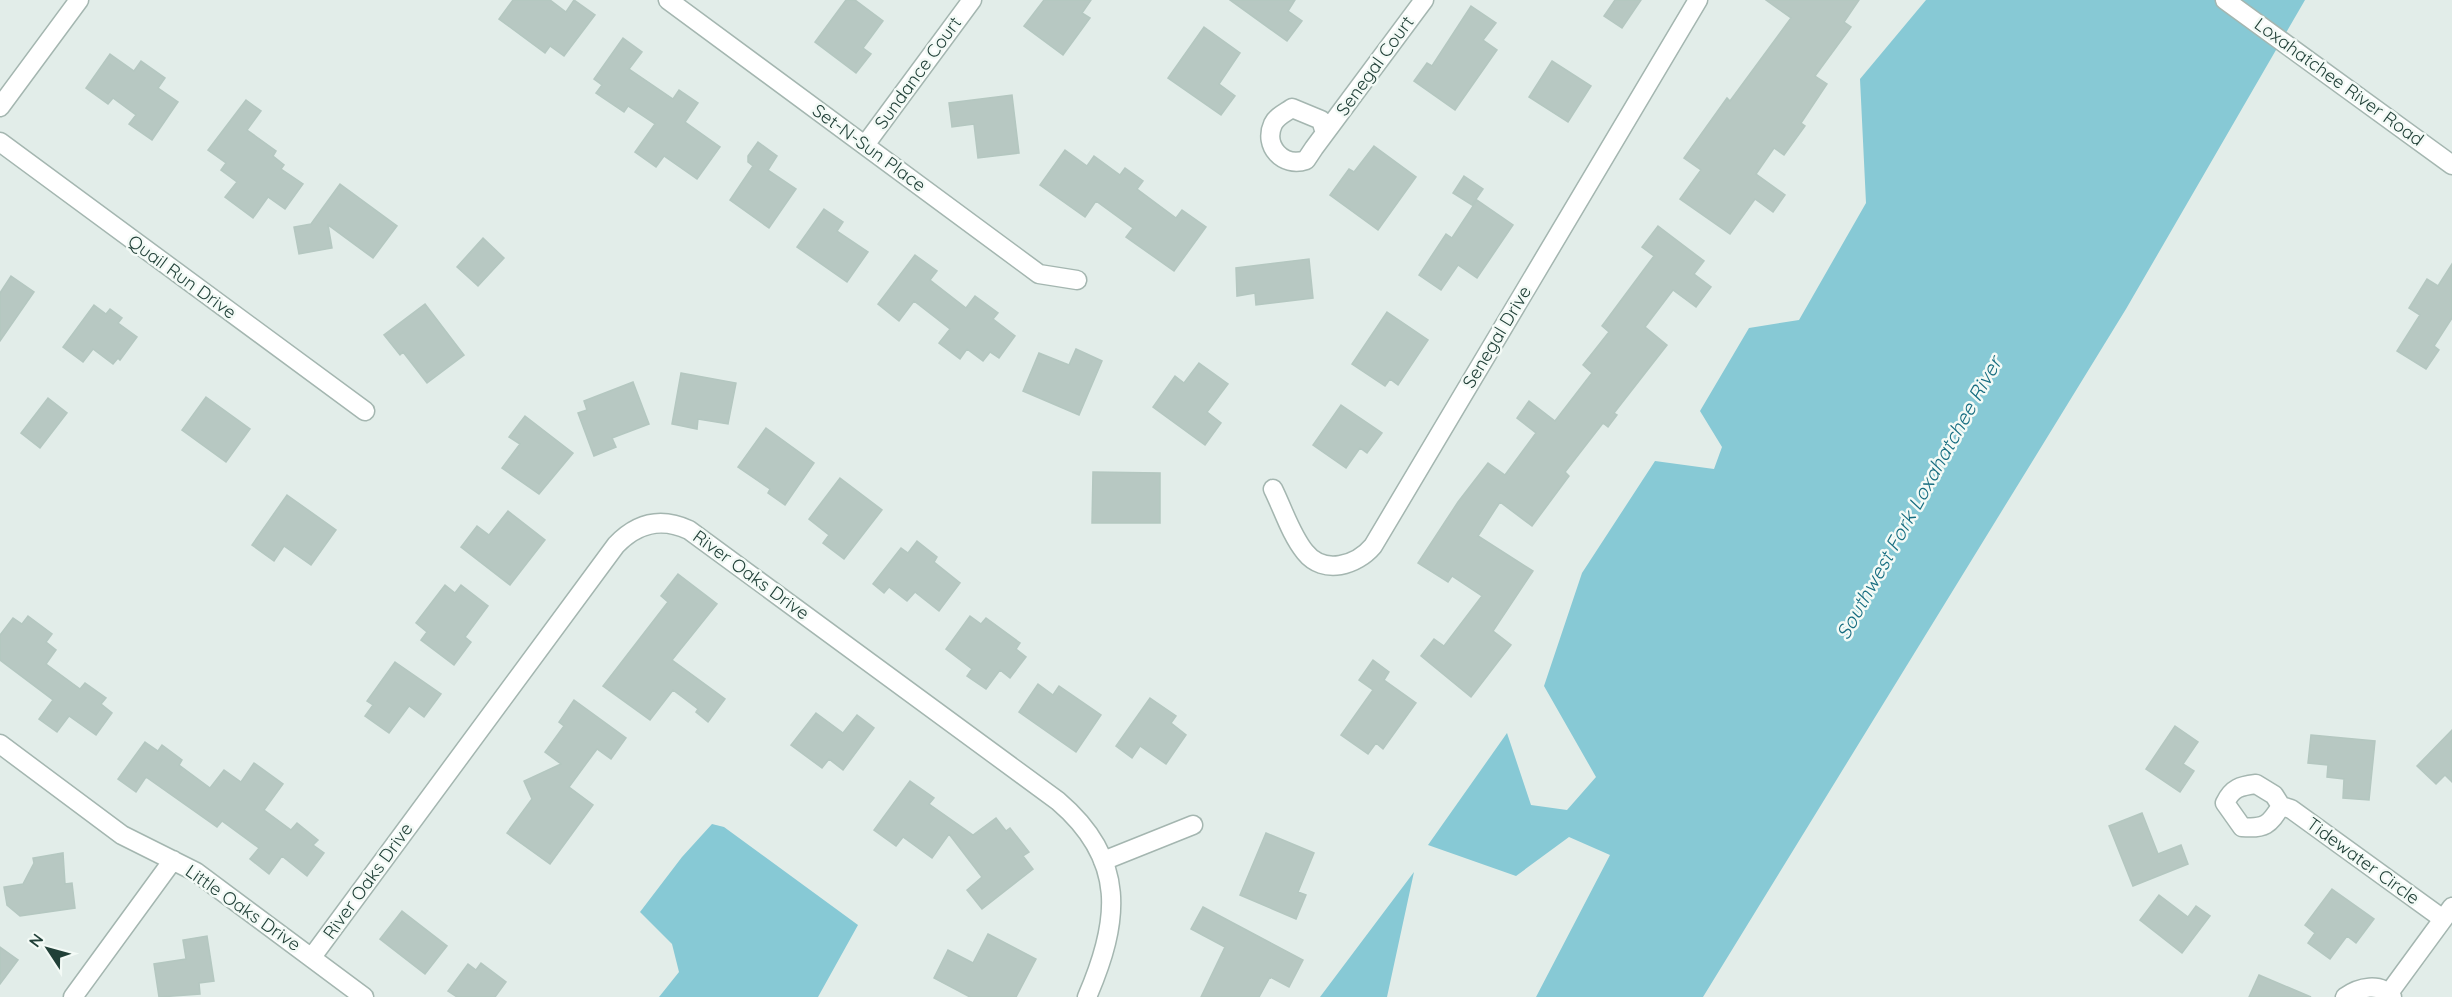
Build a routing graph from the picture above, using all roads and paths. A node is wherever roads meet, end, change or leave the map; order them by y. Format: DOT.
graph roads {
  1 [pos="79,0"];
  2 [pos="668,0"];
  3 [pos="972,0"];
  4 [pos="1424,0"];
  5 [pos="1698,0"];
  6 [pos="2225,0"];
  7 [pos="0,107"];
  8 [pos="1325,133"];
  9 [pos="0,142"];
  10 [pos="865,145"];
  11 [pos="2452,165"];
  12 [pos="1077,280"];
  13 [pos="365,411"];
  14 [pos="1273,489"];
  15 [pos="0,744"];
  16 [pos="2281,806"];
  17 [pos="1193,825"];
  18 [pos="173,860"];
  19 [pos="1103,861"];
  20 [pos="2448,913"];
  21 [pos="312,957"];
  22 [pos="2391,995"];
  23 [pos="73,997"];
  24 [pos="364,997"];
  25 [pos="1088,997"];
  26 [pos="2345,997"];
  1 -- 7 [label="street"];
  2 -- 10 [label="street, Set-N-Sun Place"];
  3 -- 10 [label="street, Sundance Court"];
  4 -- 8 [label="street, Senegal Court"];
  5 -- 14 [label="street, Senegal Drive"];
  6 -- 11 [label="street, Loxahatchee River Road"];
  9 -- 13 [label="street, Quail Run Drive"];
  10 -- 12 [label="street, Set-N-Sun Place"];
  15 -- 18 [label="street, Little Oaks Drive"];
  16 -- 20 [label="street, Tidewater Circle"];
  17 -- 19 [label="street"];
  18 -- 21 [label="street, Little Oaks Drive"];
  18 -- 23 [label="street"];
  19 -- 21 [label="street, River Oaks Drive"];
  19 -- 25 [label="street, River Oaks Drive"];
  20 -- 22 [label="street"];
  21 -- 24 [label="street, Little Oaks Drive"];
  22 -- 26 [label="street"];
}
